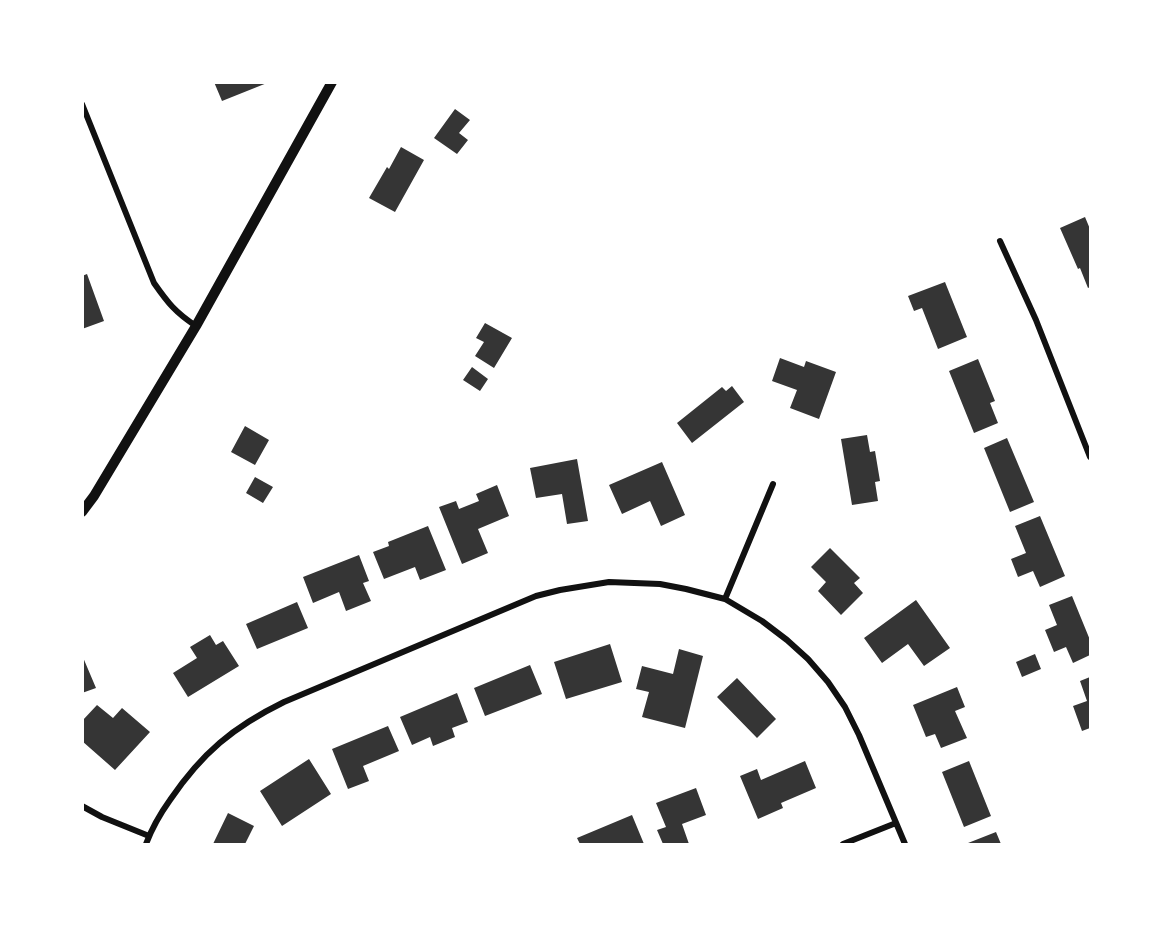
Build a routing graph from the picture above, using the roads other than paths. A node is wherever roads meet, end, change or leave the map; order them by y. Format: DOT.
graph roads {
  1 [pos="332,82"];
  2 [pos="82,104"];
  3 [pos="1000,242"];
  4 [pos="196,326"];
  5 [pos="1090,457"];
  6 [pos="773,484"];
  7 [pos="82,512"];
  8 [pos="724,599"];
  9 [pos="82,806"];
  10 [pos="896,823"];
  11 [pos="149,836"];
  12 [pos="146,844"];
  13 [pos="843,844"];
  14 [pos="904,844"];
  1 -- 4 [label="street"];
  2 -- 4 [label="street"];
  3 -- 5 [label="street"];
  4 -- 7 [label="street"];
  6 -- 8 [label="street"];
  8 -- 10 [label="street"];
  8 -- 11 [label="street"];
  9 -- 11 [label="street"];
  10 -- 13 [label="street"];
  10 -- 14 [label="street"];
  11 -- 12 [label="street"];
}
